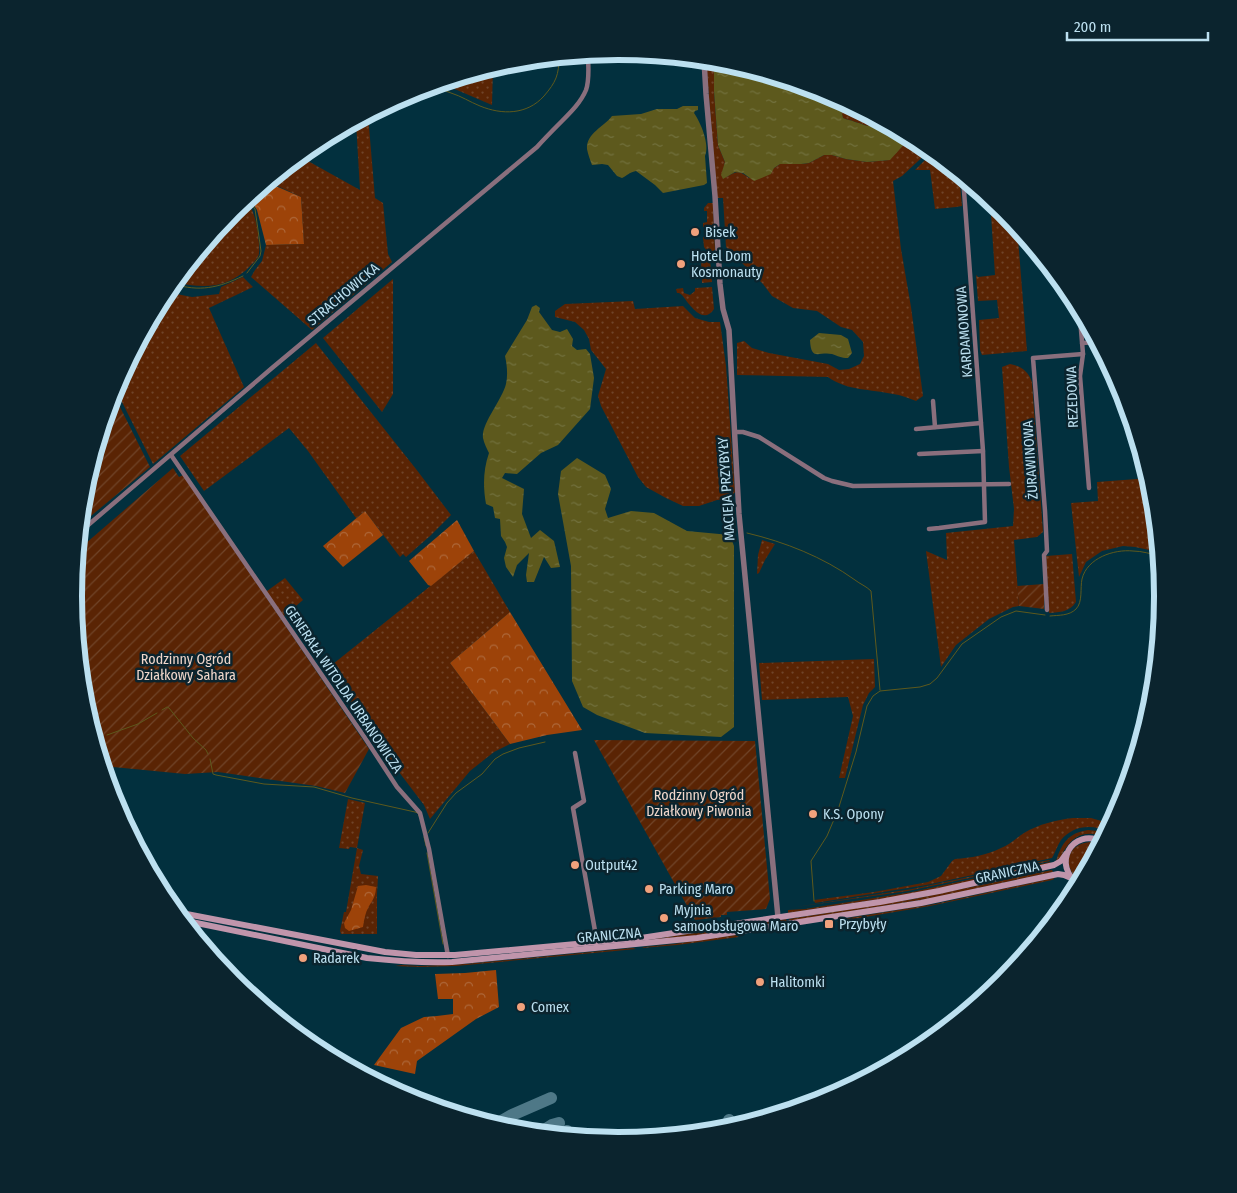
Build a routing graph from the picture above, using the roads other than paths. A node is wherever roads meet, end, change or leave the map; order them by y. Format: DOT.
graph roads {
  1 [pos="588,61"];
  2 [pos="704,67"];
  3 [pos="964,186"];
  4 [pos="1080,323"];
  5 [pos="1091,342"];
  6 [pos="1082,343"];
  7 [pos="1083,354"];
  8 [pos="933,401"];
  9 [pos="981,423"];
  10 [pos="935,427"];
  11 [pos="916,429"];
  12 [pos="735,432"];
  13 [pos="983,451"];
  14 [pos="170,454"];
  15 [pos="919,454"];
  16 [pos="1009,484"];
  17 [pos="984,485"];
  18 [pos="1089,488"];
  19 [pos="87,526"];
  20 [pos="929,529"];
  21 [pos="1047,610"];
  22 [pos="576,753"];
  23 [pos="1097,840"];
  24 [pos="1066,854"];
  25 [pos="1074,880"];
  26 [pos="1073,881"];
  27 [pos="186,914"];
  28 [pos="778,918"];
  29 [pos="192,922"];
  30 [pos="297,935"];
  31 [pos="597,942"];
  32 [pos="295,943"];
  33 [pos="448,956"];
  1 -- 14 [label="street, STRACHOWICKA"];
  2 -- 12 [label="street, MACIEJA PRZYBYŁY"];
  3 -- 9 [label="street, KARDAMONOWA"];
  4 -- 6 [label="street, REZEDOWA"];
  5 -- 6 [label="street"];
  6 -- 7 [label="street, REZEDOWA"];
  7 -- 18 [label="street, REZEDOWA"];
  7 -- 21 [label="street, ŻURAWINOWA"];
  8 -- 10 [label="street"];
  9 -- 10 [label="street"];
  9 -- 13 [label="street, KARDAMONOWA"];
  10 -- 11 [label="street"];
  12 -- 17 [label="street"];
  12 -- 28 [label="street, MACIEJA PRZYBYŁY"];
  13 -- 15 [label="street"];
  13 -- 17 [label="street, KARDAMONOWA"];
  14 -- 19 [label="street, STRACHOWICKA"];
  14 -- 33 [label="street, GENERAŁA WITOLDA URBANOWICZA"];
  16 -- 17 [label="street"];
  17 -- 20 [label="street, KARDAMONOWA"];
  22 -- 31 [label="street"];
  23 -- 24 [label="main road, GRANICZNA"];
  24 -- 25 [label="main road"];
  24 -- 28 [label="main road, GRANICZNA"];
  26 -- 32 [label="main road, GRANICZNA"];
  27 -- 30 [label="main road, GRANICZNA"];
  28 -- 31 [label="main road, GRANICZNA"];
  29 -- 32 [label="main road, GRANICZNA"];
  30 -- 32 [label="street"];
  30 -- 33 [label="main road, GRANICZNA"];
  31 -- 33 [label="main road, GRANICZNA"];
}
